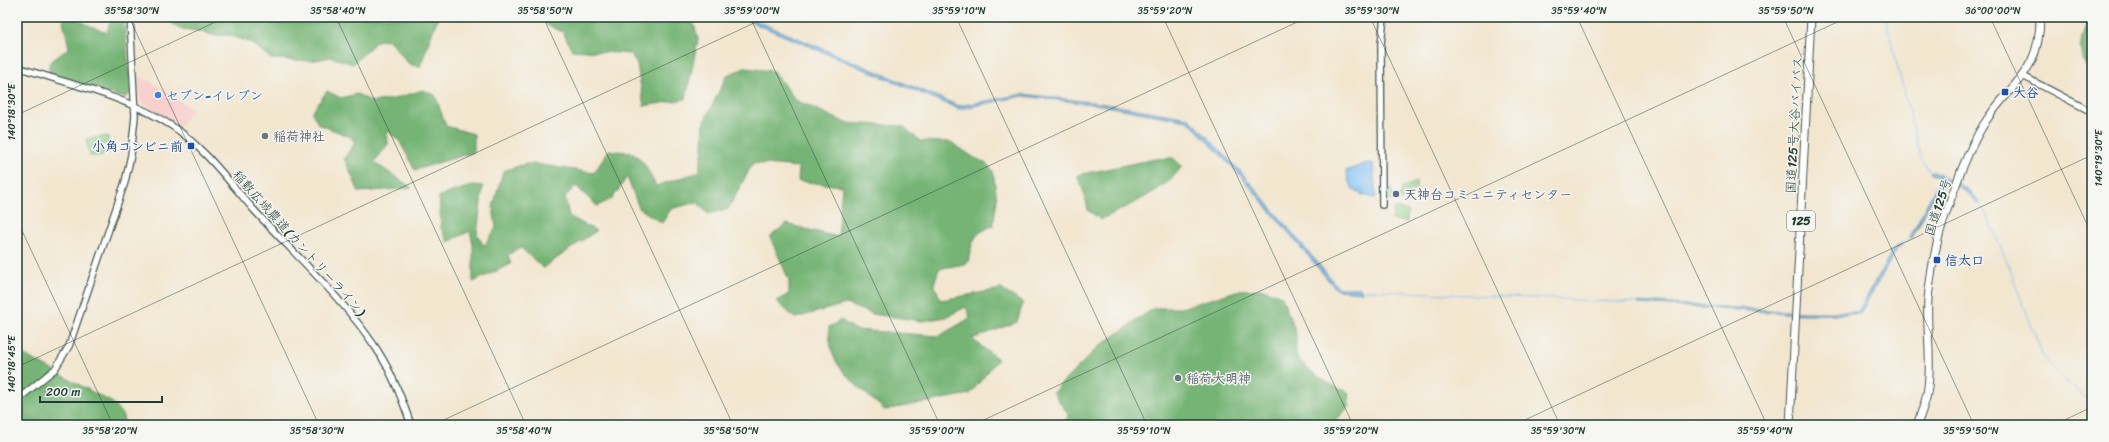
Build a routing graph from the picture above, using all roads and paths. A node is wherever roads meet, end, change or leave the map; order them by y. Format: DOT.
graph roads {
  1 [pos="130,17"];
  2 [pos="1384,17"];
  3 [pos="1811,17"];
  4 [pos="2040,17"];
  5 [pos="17,67"];
  6 [pos="2023,76"];
  7 [pos="135,106"];
  8 [pos="2092,112"];
  9 [pos="1382,205"];
  10 [pos="17,400"];
  11 [pos="412,425"];
  12 [pos="1790,425"];
  13 [pos="1917,425"];
  1 -- 7 [label="street"];
  2 -- 9 [label="street"];
  3 -- 12 [label="highway, 国道125号大谷バイパス / 125"];
  4 -- 6 [label="highway, 国道125号"];
  5 -- 7 [label="street, 稲敷広域農道(カントリーライン)"];
  6 -- 8 [label="street"];
  6 -- 13 [label="highway, 国道125号"];
  7 -- 10 [label="street"];
  7 -- 11 [label="street, 稲敷広域農道(カントリーライン)"];
}
